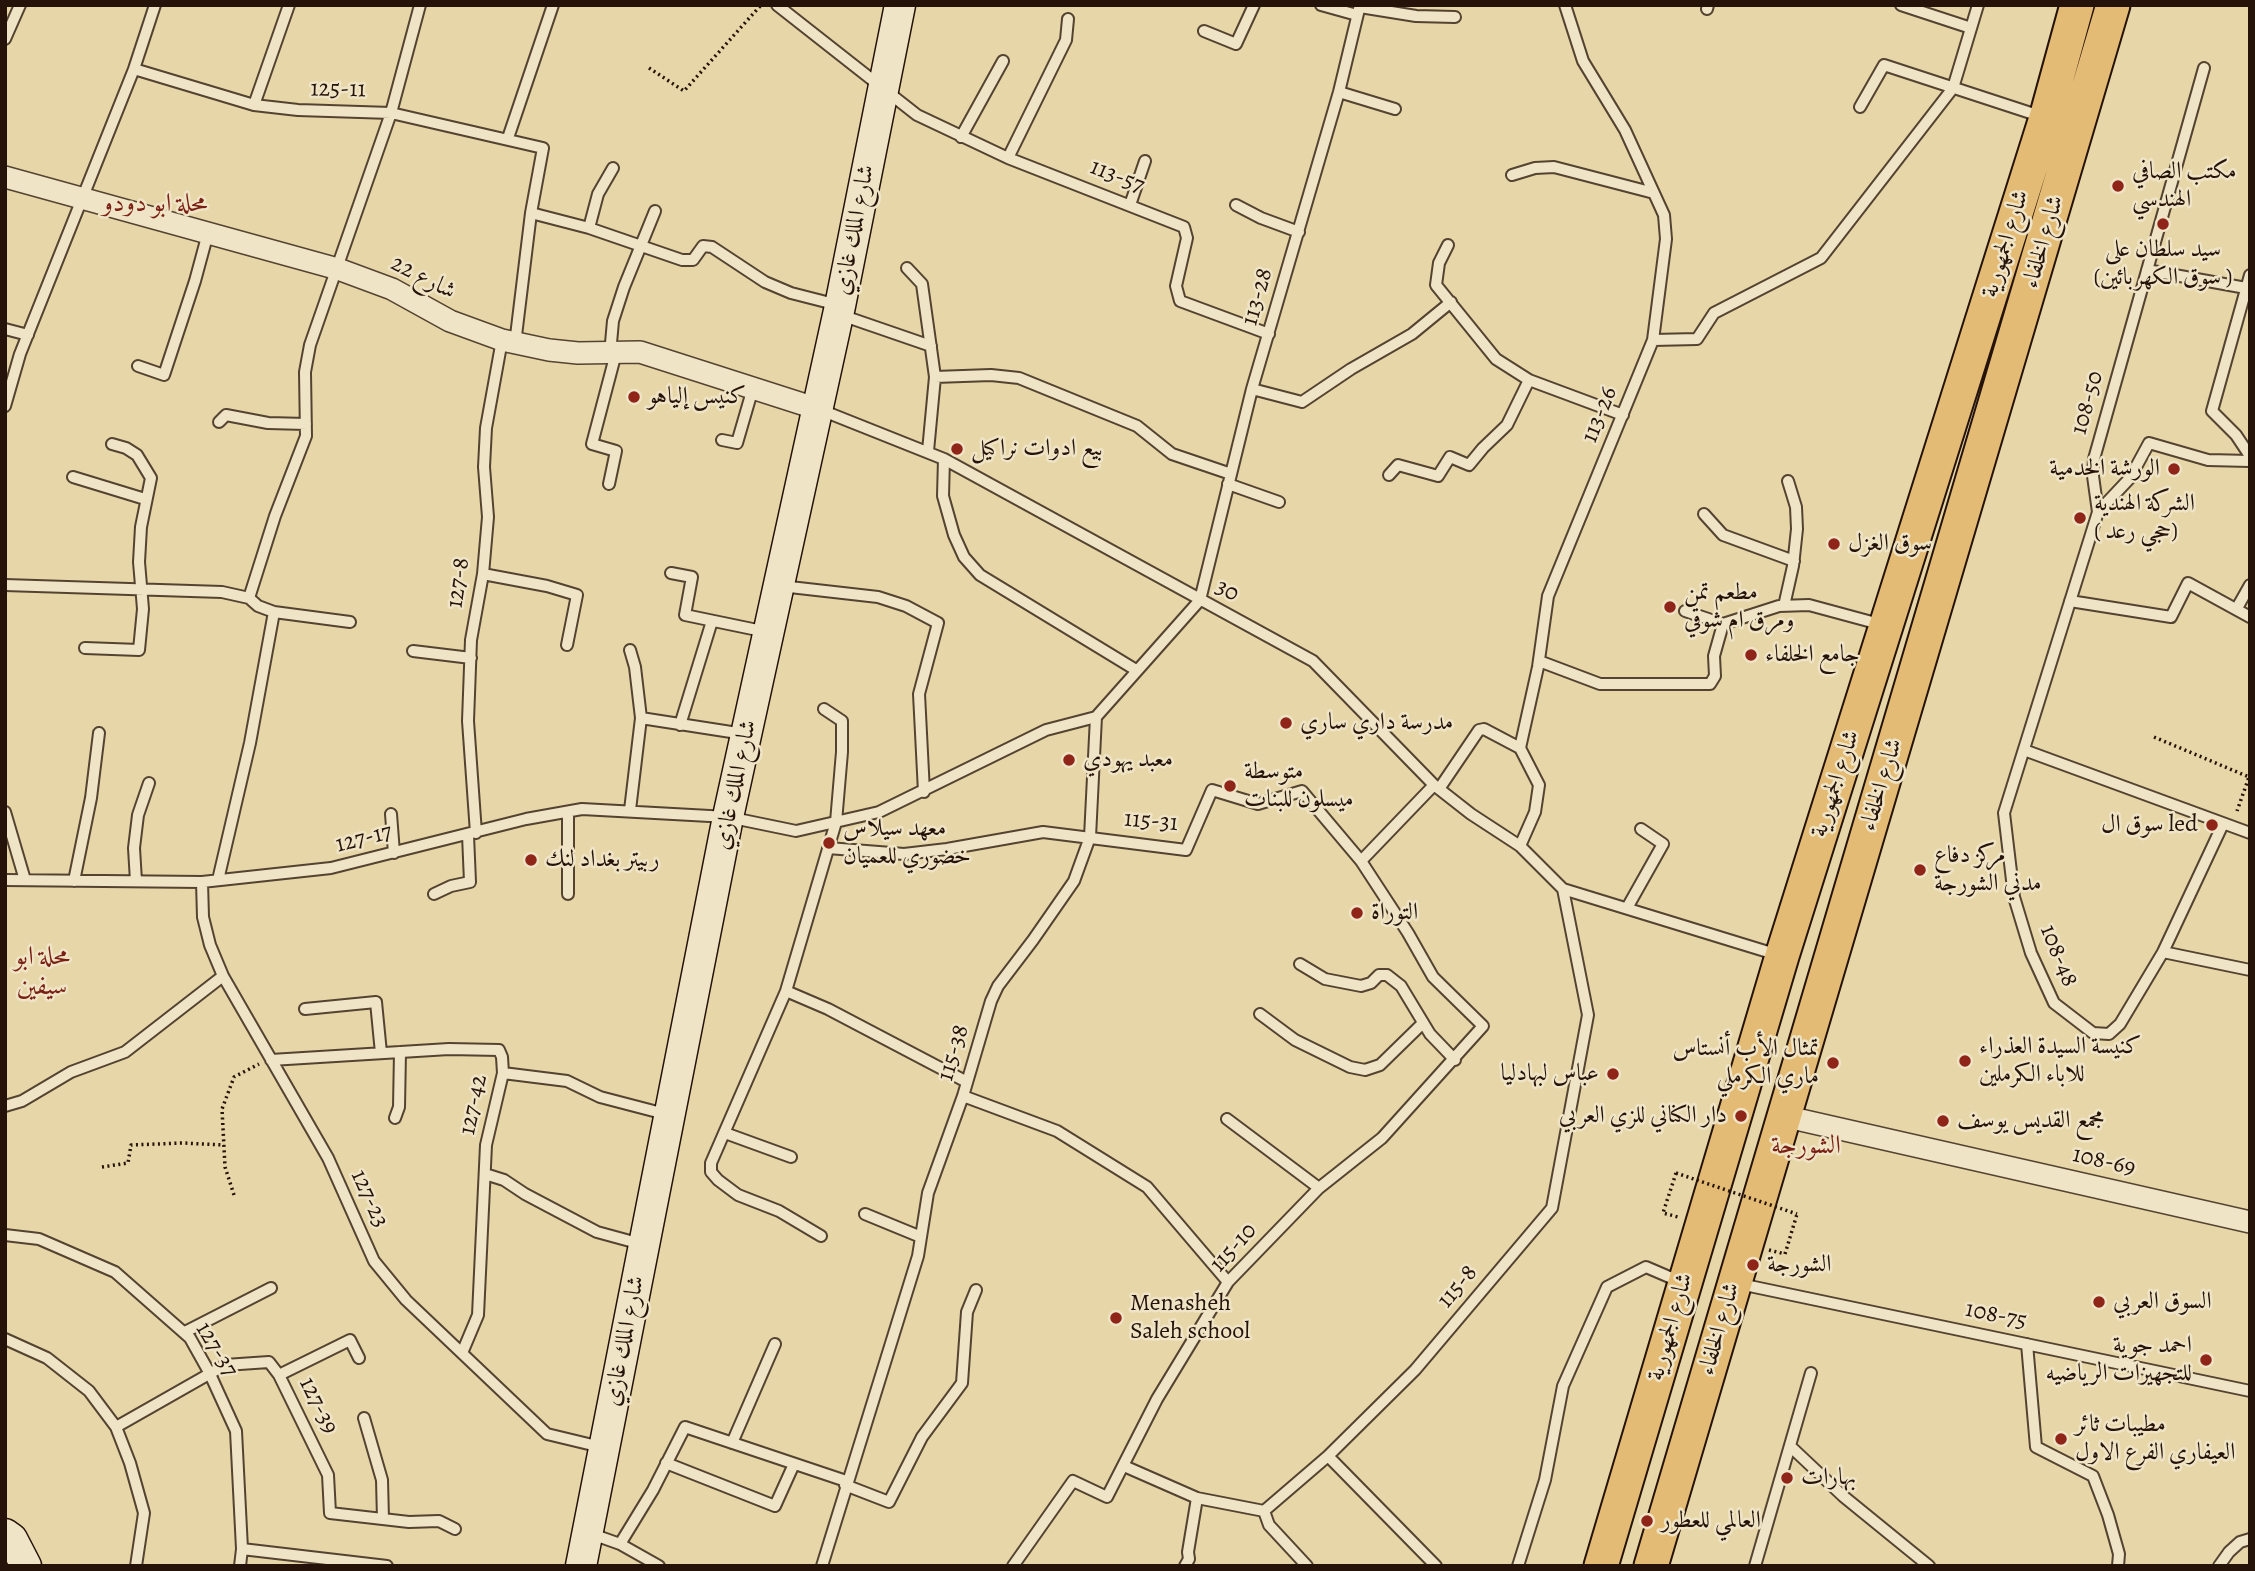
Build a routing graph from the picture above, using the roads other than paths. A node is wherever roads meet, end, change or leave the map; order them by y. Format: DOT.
graph roads {
  1 [pos="20,5"];
  2 [pos="155,5"];
  3 [pos="289,5"];
  4 [pos="421,5"];
  5 [pos="553,5"];
  6 [pos="777,5"];
  7 [pos="900,5"];
  8 [pos="1254,5"];
  9 [pos="1321,5"];
  10 [pos="1564,5"];
  11 [pos="1900,5"];
  12 [pos="1978,5"];
  13 [pos="2077,5"];
  14 [pos="2113,5"];
  15 [pos="1359,9"];
  16 [pos="1455,17"];
  17 [pos="1068,19"];
  18 [pos="1971,28"];
  19 [pos="1204,31"];
  20 [pos="5,39"];
  21 [pos="1003,61"];
  22 [pos="2204,68"];
  23 [pos="134,69"];
  24 [pos="1953,88"];
  25 [pos="883,89"];
  26 [pos="1339,92"];
  27 [pos="254,105"];
  28 [pos="1860,107"];
  29 [pos="1395,109"];
  30 [pos="391,113"];
  31 [pos="2046,118"];
  32 [pos="961,137"];
  33 [pos="508,138"];
  34 [pos="543,148"];
  35 [pos="1008,158"];
  36 [pos="1145,161"];
  37 [pos="614,167"];
  38 [pos="1512,175"];
  39 [pos="5,177"];
  40 [pos="1654,193"];
  41 [pos="82,198"];
  42 [pos="1130,205"];
  43 [pos="1236,205"];
  44 [pos="655,211"];
  45 [pos="531,213"];
  46 [pos="589,228"];
  47 [pos="1298,232"];
  48 [pos="208,233"];
  49 [pos="1448,245"];
  50 [pos="640,246"];
  51 [pos="907,268"];
  52 [pos="338,269"];
  53 [pos="2147,270"];
  54 [pos="2250,275"];
  55 [pos="2246,288"];
  56 [pos="1451,302"];
  57 [pos="840,310"];
  58 [pos="5,328"];
  59 [pos="1269,334"];
  60 [pos="27,335"];
  61 [pos="1653,340"];
  62 [pos="509,342"];
  63 [pos="931,346"];
  64 [pos="613,354"];
  65 [pos="138,366"];
  66 [pos="935,377"];
  67 [pos="1529,380"];
  68 [pos="753,388"];
  69 [pos="1252,389"];
  70 [pos="5,406"];
  71 [pos="818,409"];
  72 [pos="1623,415"];
  73 [pos="219,422"];
  74 [pos="306,424"];
  75 [pos="722,440"];
  76 [pos="112,444"];
  77 [pos="928,451"];
  78 [pos="944,459"];
  79 [pos="2250,459"];
  80 [pos="1389,475"];
  81 [pos="73,477"];
  82 [pos="1230,479"];
  83 [pos="1788,481"];
  84 [pos="609,484"];
  85 [pos="145,499"];
  86 [pos="1279,502"];
  87 [pos="2098,512"];
  88 [pos="1704,514"];
  89 [pos="1794,561"];
  90 [pos="671,573"];
  91 [pos="483,574"];
  92 [pos="5,585"];
  93 [pos="2250,585"];
  94 [pos="780,586"];
  95 [pos="141,588"];
  96 [pos="249,598"];
  97 [pos="1200,600"];
  98 [pos="2070,601"];
  99 [pos="1784,606"];
  100 [pos="2237,608"];
  101 [pos="1685,611"];
  102 [pos="274,612"];
  103 [pos="2250,617"];
  104 [pos="712,621"];
  105 [pos="350,622"];
  106 [pos="1723,624"];
  107 [pos="1886,626"];
  108 [pos="770,633"];
  109 [pos="567,645"];
  110 [pos="85,648"];
  111 [pos="630,650"];
  112 [pos="413,651"];
  113 [pos="471,658"];
  114 [pos="1539,661"];
  115 [pos="1136,670"];
  116 [pos="824,709"];
  117 [pos="1096,717"];
  118 [pos="640,718"];
  119 [pos="680,724"];
  120 [pos="99,733"];
  121 [pos="747,735"];
  122 [pos="1520,748"];
  123 [pos="2024,750"];
  124 [pos="149,783"];
  125 [pos="1436,787"];
  126 [pos="925,792"];
  127 [pos="630,810"];
  128 [pos="5,812"];
  129 [pos="568,812"];
  130 [pos="391,814"];
  131 [pos="728,817"];
  132 [pos="836,822"];
  133 [pos="2227,825"];
  134 [pos="1641,829"];
  135 [pos="2250,832"];
  136 [pos="472,834"];
  137 [pos="1090,837"];
  138 [pos="1520,846"];
  139 [pos="828,848"];
  140 [pos="394,853"];
  141 [pos="1361,861"];
  142 [pos="5,880"];
  143 [pos="25,880"];
  144 [pos="218,880"];
  145 [pos="74,881"];
  146 [pos="136,881"];
  147 [pos="202,882"];
  148 [pos="1563,889"];
  149 [pos="434,894"];
  150 [pos="568,894"];
  151 [pos="1627,908"];
  152 [pos="2163,951"];
  153 [pos="1782,956"];
  154 [pos="1300,964"];
  155 [pos="2250,970"];
  156 [pos="222,976"];
  157 [pos="786,991"];
  158 [pos="304,1009"];
  159 [pos="1259,1014"];
  160 [pos="1423,1023"];
  161 [pos="1483,1026"];
  162 [pos="400,1052"];
  163 [pos="381,1053"];
  164 [pos="271,1059"];
  165 [pos="1455,1059"];
  166 [pos="503,1073"];
  167 [pos="967,1082"];
  168 [pos="963,1096"];
  169 [pos="5,1106"];
  170 [pos="670,1115"];
  171 [pos="1783,1116"];
  172 [pos="395,1118"];
  173 [pos="1227,1119"];
  174 [pos="725,1132"];
  175 [pos="791,1157"];
  176 [pos="485,1174"];
  177 [pos="1319,1188"];
  178 [pos="865,1214"];
  179 [pos="2250,1222"];
  180 [pos="5,1236"];
  181 [pos="821,1236"];
  182 [pos="921,1237"];
  183 [pos="644,1245"];
  184 [pos="1228,1282"];
  185 [pos="1734,1282"];
  186 [pos="1684,1283"];
  187 [pos="271,1288"];
  188 [pos="976,1290"];
  189 [pos="185,1332"];
  190 [pos="5,1339"];
  191 [pos="775,1344"];
  192 [pos="2027,1344"];
  193 [pos="462,1353"];
  194 [pos="359,1357"];
  195 [pos="209,1372"];
  196 [pos="1811,1373"];
  197 [pos="279,1374"];
  198 [pos="2250,1391"];
  199 [pos="364,1418"];
  200 [pos="116,1427"];
  201 [pos="732,1443"];
  202 [pos="1790,1446"];
  203 [pos="604,1447"];
  204 [pos="1328,1456"];
  205 [pos="666,1463"];
  206 [pos="794,1464"];
  207 [pos="1124,1466"];
  208 [pos="846,1483"];
  209 [pos="1197,1498"];
  210 [pos="1264,1511"];
  211 [pos="383,1519"];
  212 [pos="455,1529"];
  213 [pos="587,1533"];
  214 [pos="5,1534"];
  215 [pos="2250,1539"];
  216 [pos="620,1544"];
  217 [pos="242,1549"];
  218 [pos="27,1564"];
  219 [pos="136,1566"];
  220 [pos="240,1566"];
  221 [pos="387,1566"];
  222 [pos="581,1566"];
  223 [pos="659,1566"];
  224 [pos="822,1566"];
  225 [pos="1013,1566"];
  226 [pos="1185,1566"];
  227 [pos="1307,1566"];
  228 [pos="1436,1566"];
  229 [pos="1518,1566"];
  230 [pos="1601,1566"];
  231 [pos="1651,1566"];
  232 [pos="1755,1566"];
  233 [pos="1929,1566"];
  234 [pos="2118,1566"];
  235 [pos="2219,1566"];
  1 -- 20 [label="lane"];
  2 -- 23 [label="lane"];
  3 -- 27 [label="lane"];
  4 -- 30 [label="lane"];
  5 -- 33 [label="lane"];
  6 -- 25 [label="lane, 113-57"];
  7 -- 25 [label="street, شارع الملك غازي"];
  8 -- 19 [label="lane"];
  9 -- 15 [label="lane"];
  10 -- 40 [label="lane, 113-26"];
  11 -- 18 [label="lane"];
  12 -- 18 [label="lane"];
  13 -- 31 [label="main road, شارع الجمهورية"];
  14 -- 171 [label="main road, شارع الخلفاء"];
  15 -- 16 [label="lane"];
  15 -- 26 [label="lane, 113-28"];
  17 -- 35 [label="lane"];
  18 -- 24 [label="lane"];
  21 -- 32 [label="lane"];
  22 -- 53 [label="lane, 108-50"];
  23 -- 27 [label="lane, 125-11"];
  23 -- 41 [label="lane"];
  24 -- 28 [label="lane"];
  24 -- 31 [label="lane"];
  24 -- 61 [label="lane"];
  25 -- 32 [label="lane, 113-57"];
  25 -- 57 [label="street, شارع الملك غازي"];
  26 -- 29 [label="lane"];
  26 -- 47 [label="lane, 113-28"];
  27 -- 30 [label="lane, 125-11"];
  30 -- 33 [label="lane, 125-11"];
  30 -- 52 [label="lane"];
  31 -- 107 [label="main road, شارع الجمهورية"];
  32 -- 35 [label="lane, 113-57"];
  33 -- 34 [label="lane, 125-11"];
  34 -- 45 [label="lane, 127-8"];
  35 -- 42 [label="lane, 113-57"];
  36 -- 42 [label="lane"];
  37 -- 46 [label="lane"];
  38 -- 40 [label="lane"];
  39 -- 41 [label="street, شارع 22"];
  40 -- 61 [label="lane, 113-26"];
  41 -- 48 [label="street, شارع 22"];
  41 -- 60 [label="lane"];
  42 -- 59 [label="lane, 113-57"];
  43 -- 47 [label="lane"];
  44 -- 50 [label="lane"];
  45 -- 46 [label="lane"];
  45 -- 62 [label="lane, 127-8"];
  46 -- 50 [label="lane"];
  47 -- 59 [label="lane, 113-28"];
  48 -- 52 [label="street, شارع 22"];
  48 -- 65 [label="lane"];
  49 -- 56 [label="lane"];
  50 -- 57 [label="lane"];
  50 -- 64 [label="lane"];
  51 -- 63 [label="lane"];
  52 -- 62 [label="street, شارع 22"];
  52 -- 74 [label="lane"];
  53 -- 55 [label="lane"];
  53 -- 87 [label="lane, 108-50"];
  54 -- 55 [label="lane"];
  55 -- 79 [label="lane"];
  56 -- 67 [label="lane"];
  56 -- 69 [label="lane"];
  57 -- 63 [label="lane"];
  57 -- 71 [label="street, شارع الملك غازي"];
  58 -- 60 [label="lane"];
  59 -- 69 [label="lane, 113-28"];
  60 -- 70 [label="lane"];
  61 -- 72 [label="lane, 113-26"];
  62 -- 64 [label="street, شارع 22"];
  62 -- 91 [label="lane, 127-8"];
  63 -- 66 [label="lane"];
  64 -- 68 [label="street, شارع 22"];
  64 -- 84 [label="lane"];
  66 -- 77 [label="lane"];
  66 -- 82 [label="lane"];
  67 -- 72 [label="lane"];
  67 -- 80 [label="lane"];
  68 -- 71 [label="street, شارع 22"];
  68 -- 75 [label="lane"];
  69 -- 82 [label="lane, 113-28"];
  71 -- 77 [label="lane, 30"];
  71 -- 94 [label="street, شارع الملك غازي"];
  72 -- 114 [label="lane, 113-26"];
  73 -- 74 [label="lane"];
  74 -- 96 [label="lane"];
  76 -- 85 [label="lane"];
  77 -- 78 [label="lane, 30"];
  78 -- 97 [label="lane, 30"];
  78 -- 115 [label="lane"];
  79 -- 87 [label="lane"];
  81 -- 85 [label="lane"];
  82 -- 86 [label="lane"];
  82 -- 97 [label="lane, 113-28"];
  83 -- 89 [label="lane"];
  85 -- 95 [label="lane"];
  87 -- 98 [label="lane, 108-50"];
  88 -- 89 [label="lane"];
  89 -- 99 [label="lane"];
  90 -- 104 [label="lane"];
  91 -- 109 [label="lane"];
  91 -- 113 [label="lane, 127-8"];
  92 -- 95 [label="lane"];
  93 -- 100 [label="lane"];
  94 -- 108 [label="street, شارع الملك غازي"];
  94 -- 126 [label="lane"];
  95 -- 96 [label="lane"];
  95 -- 110 [label="lane"];
  96 -- 102 [label="lane"];
  97 -- 115 [label="lane"];
  97 -- 125 [label="lane, 30"];
  98 -- 100 [label="lane"];
  98 -- 123 [label="lane, 108-50"];
  99 -- 106 [label="lane"];
  99 -- 107 [label="lane"];
  100 -- 103 [label="lane"];
  101 -- 106 [label="lane"];
  102 -- 105 [label="lane"];
  102 -- 144 [label="lane"];
  104 -- 108 [label="lane"];
  104 -- 119 [label="lane"];
  106 -- 114 [label="lane"];
  107 -- 153 [label="main road, شارع الجمهورية"];
  108 -- 121 [label="street, شارع الملك غازي"];
  111 -- 118 [label="lane"];
  112 -- 113 [label="lane"];
  113 -- 136 [label="lane, 127-8"];
  114 -- 122 [label="lane, 113-26"];
  115 -- 117 [label="lane"];
  116 -- 132 [label="lane"];
  117 -- 126 [label="lane, 127-17"];
  117 -- 137 [label="lane, 115-38"];
  118 -- 119 [label="lane"];
  118 -- 127 [label="lane"];
  119 -- 121 [label="lane"];
  120 -- 145 [label="lane"];
  121 -- 131 [label="street, شارع الملك غازي"];
  122 -- 125 [label="lane"];
  122 -- 138 [label="lane"];
  123 -- 133 [label="lane"];
  123 -- 152 [label="lane, 108-48"];
  124 -- 146 [label="lane"];
  125 -- 138 [label="lane, 30"];
  125 -- 141 [label="lane"];
  126 -- 132 [label="lane, 127-17"];
  127 -- 129 [label="lane, 127-17"];
  127 -- 131 [label="lane, 127-17"];
  128 -- 143 [label="lane"];
  129 -- 136 [label="lane, 127-17"];
  129 -- 150 [label="lane"];
  130 -- 140 [label="lane"];
  131 -- 132 [label="lane, 127-17"];
  131 -- 170 [label="street, شارع الملك غازي"];
  132 -- 139 [label="lane"];
  133 -- 135 [label="lane"];
  133 -- 152 [label="lane, 108-48"];
  134 -- 151 [label="lane"];
  136 -- 140 [label="lane, 127-17"];
  136 -- 149 [label="lane, 127-8"];
  137 -- 139 [label="lane, 115-31"];
  137 -- 141 [label="lane, 115-31"];
  137 -- 167 [label="lane, 115-38"];
  138 -- 148 [label="lane, 30"];
  139 -- 157 [label="lane"];
  140 -- 144 [label="lane, 127-17"];
  141 -- 161 [label="lane, 115-31"];
  142 -- 143 [label="lane, 127-17"];
  143 -- 145 [label="lane, 127-17"];
  144 -- 147 [label="lane, 127-17"];
  145 -- 146 [label="lane, 127-17"];
  146 -- 147 [label="lane, 127-17"];
  147 -- 156 [label="lane, 127-23"];
  148 -- 151 [label="lane"];
  148 -- 204 [label="lane, 115-8"];
  151 -- 153 [label="lane"];
  152 -- 155 [label="lane"];
  153 -- 186 [label="main road, شارع الجمهورية"];
  154 -- 160 [label="lane"];
  156 -- 164 [label="lane, 127-23"];
  156 -- 169 [label="lane"];
  157 -- 167 [label="lane"];
  157 -- 174 [label="lane"];
  158 -- 163 [label="lane"];
  159 -- 160 [label="lane"];
  160 -- 165 [label="lane"];
  161 -- 165 [label="lane, 115-10"];
  162 -- 163 [label="lane, 127-42"];
  162 -- 166 [label="lane, 127-42"];
  162 -- 172 [label="lane"];
  163 -- 164 [label="lane, 127-42"];
  164 -- 193 [label="lane, 127-23"];
  165 -- 177 [label="lane, 115-10"];
  166 -- 170 [label="lane"];
  166 -- 176 [label="lane, 127-42"];
  167 -- 168 [label="lane, 115-38"];
  168 -- 182 [label="lane, 115-38"];
  168 -- 184 [label="lane"];
  170 -- 183 [label="street, شارع الملك غازي"];
  171 -- 179 [label="street, 108-69"];
  171 -- 185 [label="main road, شارع الخلفاء"];
  173 -- 177 [label="lane"];
  174 -- 175 [label="lane"];
  174 -- 181 [label="lane"];
  176 -- 183 [label="lane"];
  176 -- 193 [label="lane, 127-42"];
  177 -- 184 [label="lane, 115-10"];
  178 -- 182 [label="lane"];
  180 -- 189 [label="lane, 127-37"];
  182 -- 208 [label="lane, 115-38"];
  183 -- 203 [label="street, شارع الملك غازي"];
  184 -- 207 [label="lane, 115-10"];
  185 -- 192 [label="lane, 108-75"];
  185 -- 231 [label="main road, شارع الخلفاء"];
  186 -- 229 [label="lane"];
  186 -- 230 [label="main road, شارع الجمهورية"];
  187 -- 189 [label="lane"];
  188 -- 208 [label="lane"];
  189 -- 195 [label="lane, 127-37"];
  190 -- 200 [label="lane"];
  191 -- 201 [label="lane"];
  192 -- 198 [label="lane, 108-75"];
  192 -- 234 [label="lane"];
  193 -- 203 [label="lane, 127-23"];
  194 -- 197 [label="lane"];
  195 -- 197 [label="lane, 127-39"];
  195 -- 200 [label="lane, 127-39"];
  195 -- 217 [label="lane, 127-37"];
  196 -- 202 [label="lane"];
  197 -- 211 [label="lane, 127-39"];
  199 -- 211 [label="lane"];
  200 -- 219 [label="lane"];
  201 -- 205 [label="lane"];
  201 -- 206 [label="lane"];
  202 -- 232 [label="lane"];
  202 -- 233 [label="lane"];
  203 -- 213 [label="street, شارع الملك غازي"];
  204 -- 210 [label="lane, 115-8"];
  204 -- 228 [label="lane"];
  205 -- 206 [label="lane"];
  205 -- 216 [label="lane"];
  206 -- 208 [label="lane"];
  207 -- 209 [label="lane"];
  207 -- 225 [label="lane, 115-10"];
  208 -- 224 [label="lane, 115-38"];
  209 -- 210 [label="lane"];
  209 -- 226 [label="lane"];
  210 -- 227 [label="lane"];
  211 -- 212 [label="lane, 127-39"];
  213 -- 216 [label="lane"];
  213 -- 222 [label="street, شارع الملك غازي"];
  214 -- 218 [label="street"];
  215 -- 235 [label="lane"];
  216 -- 223 [label="lane"];
  217 -- 220 [label="lane, 127-37"];
  217 -- 221 [label="lane"];
}
